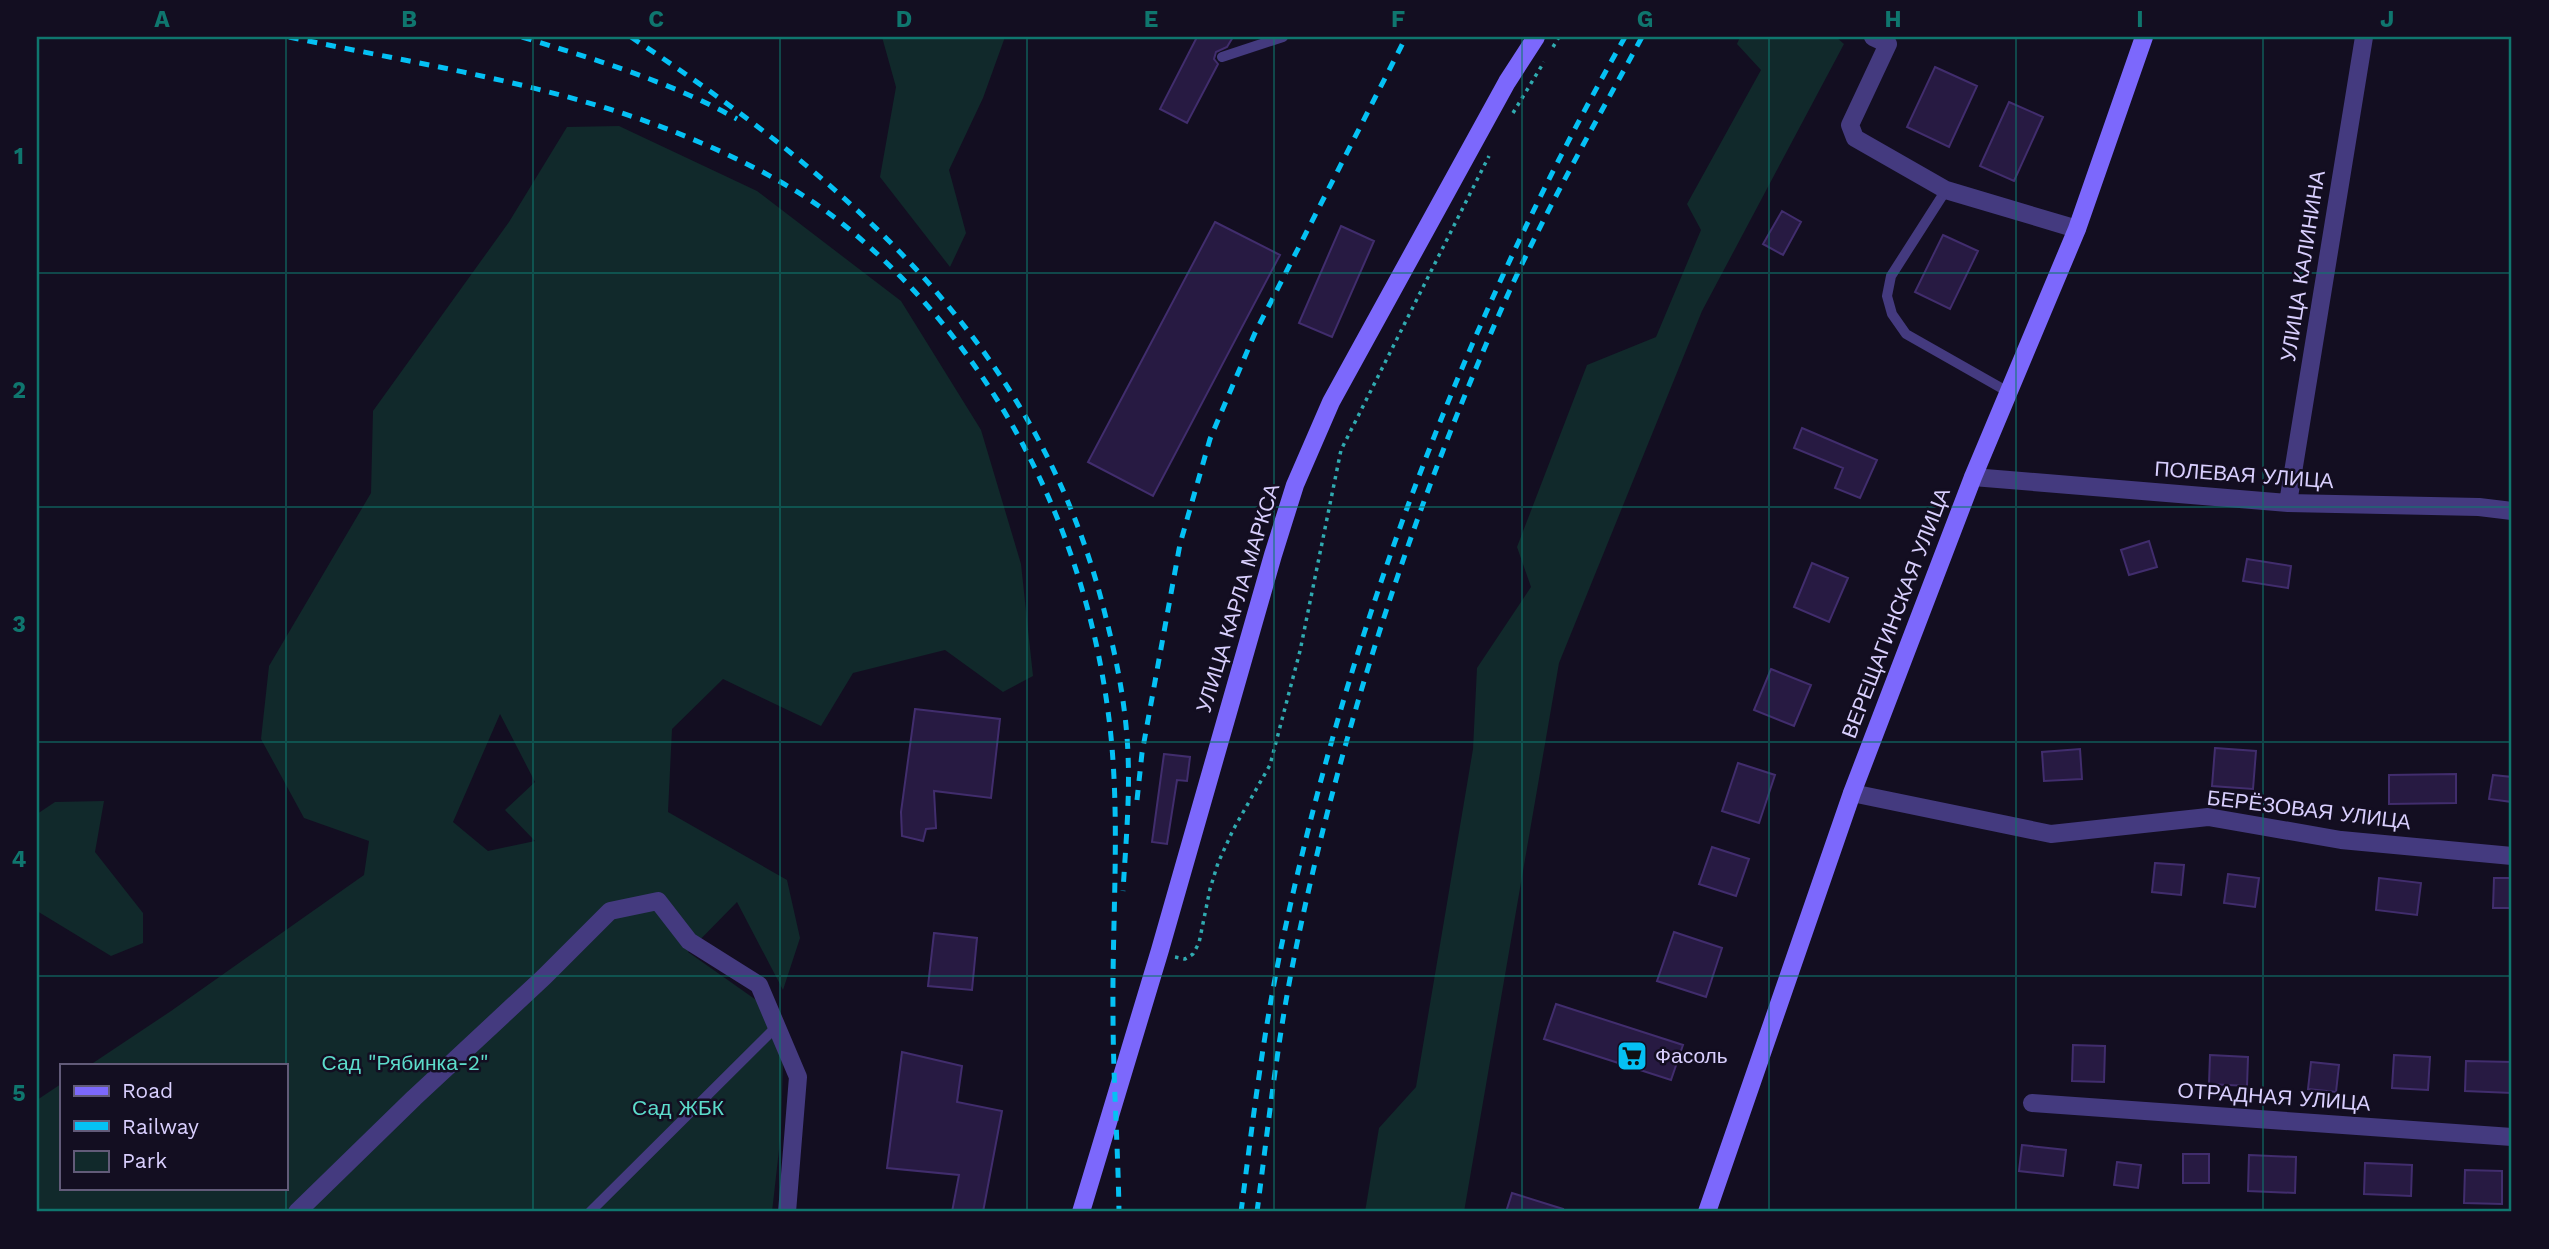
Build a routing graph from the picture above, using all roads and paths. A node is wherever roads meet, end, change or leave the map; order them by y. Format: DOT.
graph roads {
  1 [pos="1283,37"];
  2 [pos="1536,37"];
  3 [pos="1559,37"];
  4 [pos="1873,37"];
  5 [pos="2144,37"];
  6 [pos="2364,37"];
  7 [pos="1552,49"];
  8 [pos="1222,57"];
  9 [pos="1545,61"];
  10 [pos="1509,120"];
  11 [pos="1489,156"];
  12 [pos="1946,190"];
  13 [pos="2077,229"];
  14 [pos="2010,393"];
  15 [pos="1973,477"];
  16 [pos="2288,503"];
  17 [pos="2512,511"];
  18 [pos="1852,793"];
  19 [pos="2512,856"];
  20 [pos="1160,950"];
  21 [pos="771,1032"];
  22 [pos="2032,1103"];
  23 [pos="2512,1137"];
  24 [pos="297,1212"];
  25 [pos="590,1212"];
  26 [pos="787,1212"];
  27 [pos="1081,1212"];
  28 [pos="1707,1212"];
  1 -- 8 [label="lane"];
  2 -- 20 [label="main road, УЛИЦА КАРЛА МАРКСА"];
  3 -- 7 [label="path"];
  4 -- 12 [label="street"];
  5 -- 13 [label="main road, ВЕРЕЩАГИНСКАЯ УЛИЦА"];
  6 -- 16 [label="street, УЛИЦА КАЛИНИНА"];
  9 -- 10 [label="path"];
  11 -- 20 [label="path"];
  12 -- 13 [label="street"];
  12 -- 14 [label="lane"];
  13 -- 14 [label="main road, ВЕРЕЩАГИНСКАЯ УЛИЦА"];
  14 -- 15 [label="main road, ВЕРЕЩАГИНСКАЯ УЛИЦА"];
  15 -- 16 [label="street, ПОЛЕВАЯ УЛИЦА"];
  15 -- 18 [label="main road, ВЕРЕЩАГИНСКАЯ УЛИЦА"];
  16 -- 17 [label="street, ПОЛЕВАЯ УЛИЦА"];
  18 -- 19 [label="street, БЕРЁЗОВАЯ УЛИЦА"];
  18 -- 28 [label="main road, ВЕРЕЩАГИНСКАЯ УЛИЦА"];
  20 -- 27 [label="main road, УЛИЦА КАРЛА МАРКСА"];
  21 -- 25 [label="lane"];
  22 -- 23 [label="street, ОТРАДНАЯ УЛИЦА"];
  24 -- 26 [label="street"];
}
